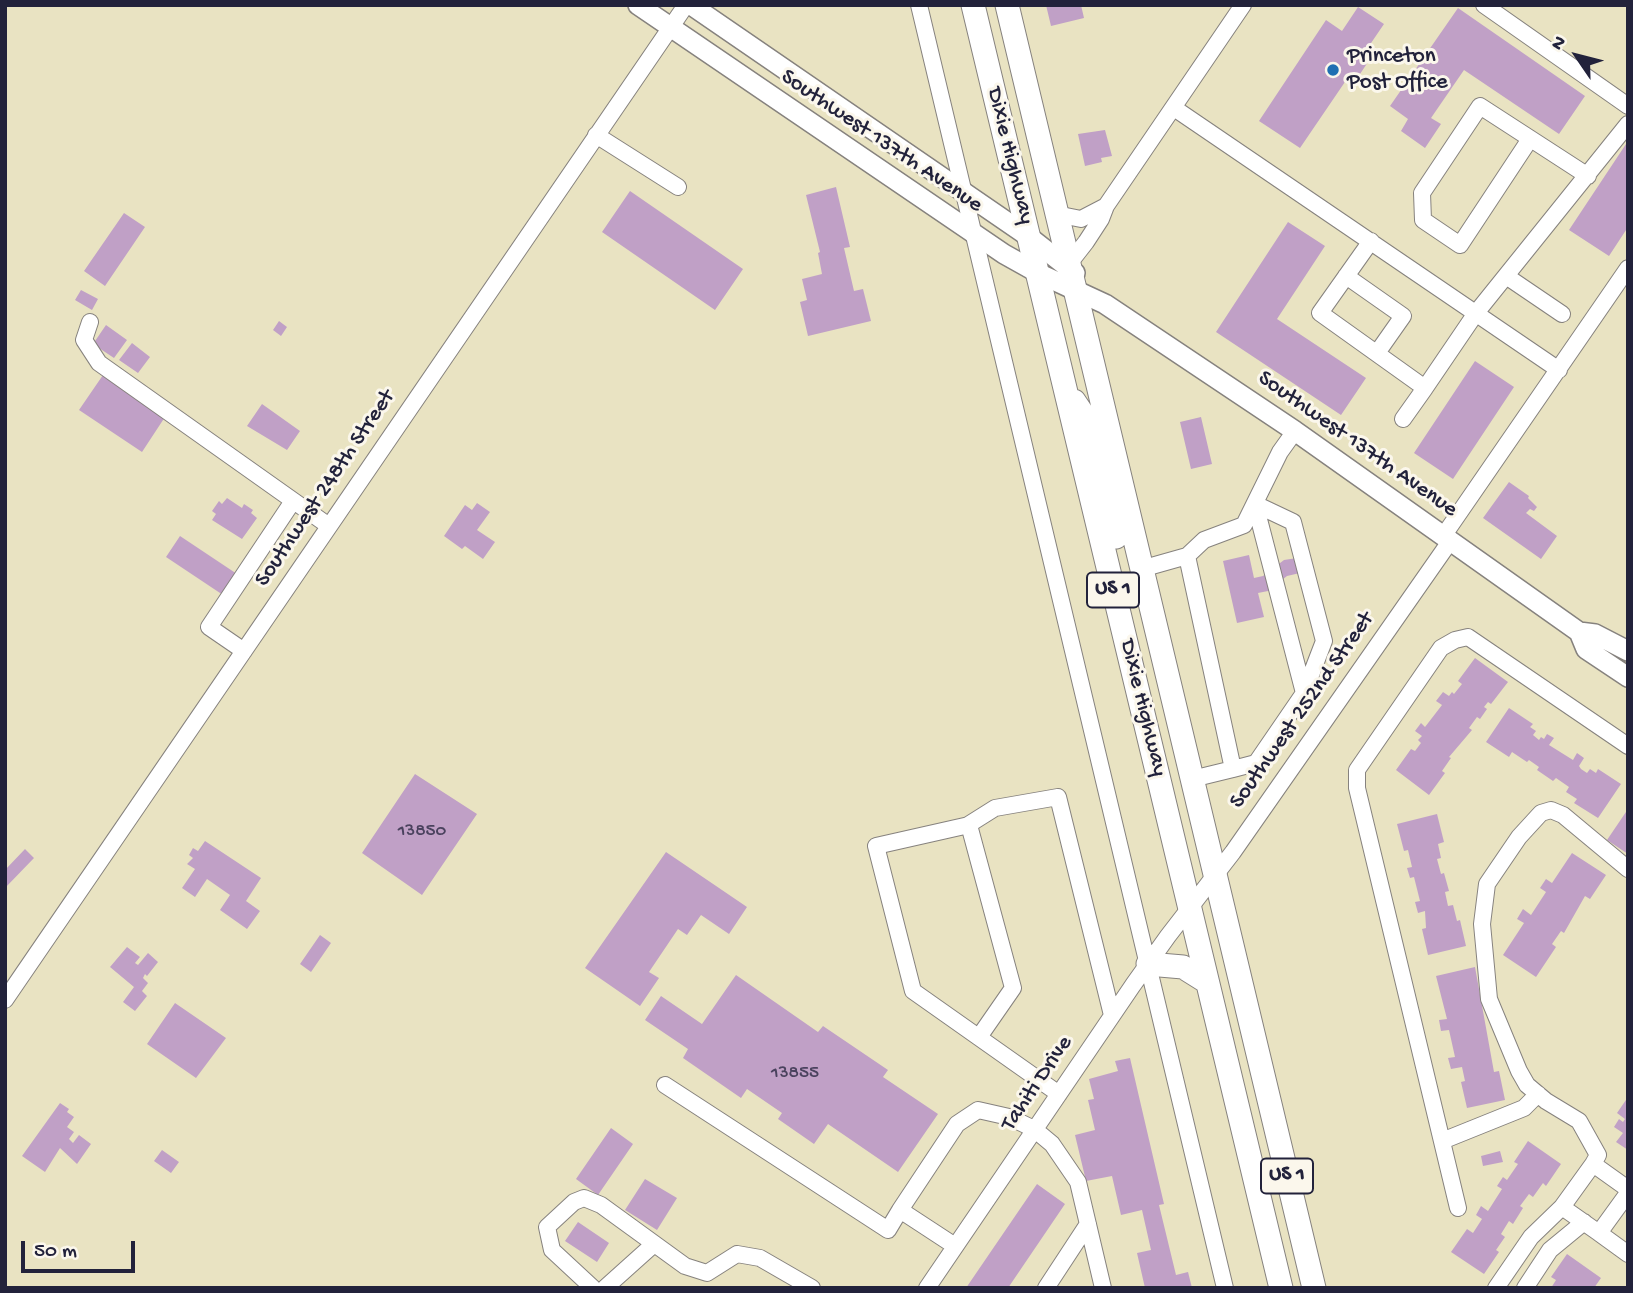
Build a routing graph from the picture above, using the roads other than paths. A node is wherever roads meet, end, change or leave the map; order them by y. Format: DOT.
graph roads {
  1 [pos="638,5"];
  2 [pos="689,5"];
  3 [pos="919,5"];
  4 [pos="973,5"];
  5 [pos="1007,5"];
  6 [pos="1243,5"];
  7 [pos="1484,5"];
  8 [pos="671,28"];
  9 [pos="1628,106"];
  10 [pos="1174,108"];
  11 [pos="1628,124"];
  12 [pos="596,135"];
  13 [pos="1530,139"];
  14 [pos="1588,176"];
  15 [pos="678,187"];
  16 [pos="964,192"];
  17 [pos="1106,206"];
  18 [pos="1056,214"];
  19 [pos="973,234"];
  20 [pos="1029,237"];
  21 [pos="1371,241"];
  22 [pos="1068,265"];
  23 [pos="1628,268"];
  24 [pos="1038,274"];
  25 [pos="1346,276"];
  26 [pos="1506,276"];
  27 [pos="1075,292"];
  28 [pos="1621,293"];
  29 [pos="1105,304"];
  30 [pos="1476,313"];
  31 [pos="1562,314"];
  32 [pos="90,322"];
  33 [pos="1377,353"];
  34 [pos="1559,370"];
  35 [pos="1063,383"];
  36 [pos="1425,388"];
  37 [pos="1403,419"];
  38 [pos="1296,431"];
  39 [pos="293,501"];
  40 [pos="1255,504"];
  41 [pos="329,526"];
  42 [pos="1448,538"];
  43 [pos="1187,556"];
  44 [pos="1141,569"];
  45 [pos="1579,632"];
  46 [pos="244,651"];
  47 [pos="1628,651"];
  48 [pos="1628,677"];
  49 [pos="1304,693"];
  50 [pos="1628,746"];
  51 [pos="1233,769"];
  52 [pos="1192,779"];
  53 [pos="968,825"];
  54 [pos="1628,869"];
  55 [pos="1215,876"];
  56 [pos="1190,907"];
  57 [pos="1148,964"];
  58 [pos="1207,982"];
  59 [pos="5,1000"];
  60 [pos="1112,1015"];
  61 [pos="979,1037"];
  62 [pos="665,1084"];
  63 [pos="1059,1094"];
  64 [pos="1538,1094"];
  65 [pos="1034,1129"];
  66 [pos="1442,1140"];
  67 [pos="1593,1164"];
  68 [pos="1626,1200"];
  69 [pos="1562,1207"];
  70 [pos="1458,1208"];
  71 [pos="901,1210"];
  72 [pos="1584,1222"];
  73 [pos="1088,1224"];
  74 [pos="1600,1233"];
  75 [pos="654,1244"];
  76 [pos="955,1246"];
  77 [pos="1628,1254"];
  78 [pos="593,1288"];
  79 [pos="605,1288"];
  80 [pos="812,1288"];
  81 [pos="927,1288"];
  82 [pos="1046,1288"];
  83 [pos="1103,1288"];
  84 [pos="1225,1288"];
  85 [pos="1281,1288"];
  86 [pos="1314,1288"];
  87 [pos="1496,1288"];
  88 [pos="1525,1288"];
  1 -- 8 [label="main road, Southwest 137th Avenue"];
  2 -- 8 [label="street, Southwest 248th Street"];
  2 -- 16 [label="main road, Southwest 137th Avenue"];
  3 -- 16 [label="street"];
  4 -- 20 [label="highway, Dixie Highway / US 1"];
  5 -- 18 [label="highway, Dixie Highway / US 1"];
  6 -- 10 [label="street"];
  7 -- 9 [label="street"];
  8 -- 12 [label="street, Southwest 248th Street"];
  8 -- 19 [label="main road, Southwest 137th Avenue"];
  10 -- 17 [label="street"];
  10 -- 21 [label="street"];
  11 -- 14 [label="street"];
  12 -- 15 [label="street"];
  12 -- 41 [label="street, Southwest 248th Street"];
  13 -- 13 [label="street"];
  13 -- 14 [label="street"];
  14 -- 26 [label="street"];
  16 -- 19 [label="street"];
  16 -- 20 [label="main road, Southwest 137th Avenue"];
  17 -- 18 [label="street"];
  17 -- 22 [label="street"];
  18 -- 22 [label="highway, Dixie Highway / US 1"];
  19 -- 24 [label="main road, Southwest 137th Avenue"];
  19 -- 57 [label="street"];
  20 -- 22 [label="main road, Southwest 137th Avenue"];
  20 -- 24 [label="highway, Dixie Highway / US 1"];
  21 -- 25 [label="street"];
  21 -- 30 [label="street"];
  22 -- 27 [label="highway, Dixie Highway / US 1"];
  22 -- 29 [label="main road, Southwest 137th Avenue"];
  23 -- 28 [label="street, Southwest 252nd Street"];
  24 -- 27 [label="main road, Southwest 137th Avenue"];
  24 -- 35 [label="highway, Dixie Highway / US 1"];
  25 -- 33 [label="street"];
  25 -- 33 [label="street"];
  26 -- 30 [label="street"];
  26 -- 31 [label="street"];
  27 -- 29 [label="main road, Southwest 137th Avenue"];
  27 -- 44 [label="highway, Dixie Highway / US 1"];
  28 -- 34 [label="street, Southwest 252nd Street"];
  29 -- 38 [label="main road, Southwest 137th Avenue"];
  30 -- 34 [label="street"];
  30 -- 36 [label="street"];
  32 -- 39 [label="street"];
  33 -- 36 [label="street"];
  34 -- 42 [label="street, Southwest 252nd Street"];
  35 -- 44 [label="highway"];
  35 -- 56 [label="highway, Dixie Highway / US 1"];
  36 -- 37 [label="street"];
  38 -- 40 [label="street"];
  38 -- 42 [label="main road, Southwest 137th Avenue"];
  39 -- 41 [label="street"];
  39 -- 46 [label="street"];
  40 -- 43 [label="street"];
  40 -- 49 [label="street"];
  40 -- 49 [label="street"];
  41 -- 46 [label="street, Southwest 248th Street"];
  42 -- 45 [label="main road, Southwest 137th Avenue"];
  42 -- 55 [label="street, Southwest 252nd Street"];
  43 -- 44 [label="street"];
  43 -- 51 [label="street"];
  44 -- 52 [label="highway, Dixie Highway / US 1"];
  45 -- 47 [label="main road, Southwest 137th Avenue"];
  45 -- 48 [label="main road, Southwest 137th Avenue"];
  46 -- 59 [label="street, Southwest 248th Street"];
  49 -- 51 [label="street"];
  50 -- 66 [label="street"];
  51 -- 52 [label="street"];
  52 -- 55 [label="highway, Dixie Highway / US 1"];
  53 -- 60 [label="street"];
  53 -- 61 [label="street"];
  53 -- 61 [label="street"];
  54 -- 64 [label="street"];
  55 -- 56 [label="street, Southwest 252nd Street"];
  55 -- 86 [label="highway, Dixie Highway / US 1"];
  56 -- 57 [label="street, Tahiti Drive"];
  56 -- 58 [label="highway, Dixie Highway / US 1"];
  57 -- 58 [label="highway"];
  57 -- 60 [label="street, Tahiti Drive"];
  57 -- 84 [label="street"];
  58 -- 85 [label="highway, Dixie Highway / US 1"];
  60 -- 63 [label="street, Tahiti Drive"];
  61 -- 63 [label="street"];
  62 -- 71 [label="street"];
  63 -- 65 [label="street, Tahiti Drive"];
  64 -- 66 [label="street"];
  64 -- 67 [label="street"];
  65 -- 71 [label="street"];
  65 -- 73 [label="street"];
  65 -- 76 [label="street, Tahiti Drive"];
  66 -- 70 [label="street"];
  67 -- 68 [label="street"];
  67 -- 69 [label="street"];
  68 -- 74 [label="street"];
  69 -- 72 [label="street"];
  69 -- 87 [label="street"];
  71 -- 76 [label="street"];
  72 -- 74 [label="street"];
  72 -- 88 [label="street"];
  73 -- 82 [label="street"];
  73 -- 83 [label="street"];
  74 -- 77 [label="street"];
  75 -- 78 [label="street"];
  75 -- 79 [label="street"];
  75 -- 80 [label="street"];
  76 -- 81 [label="street, Tahiti Drive"];
}
